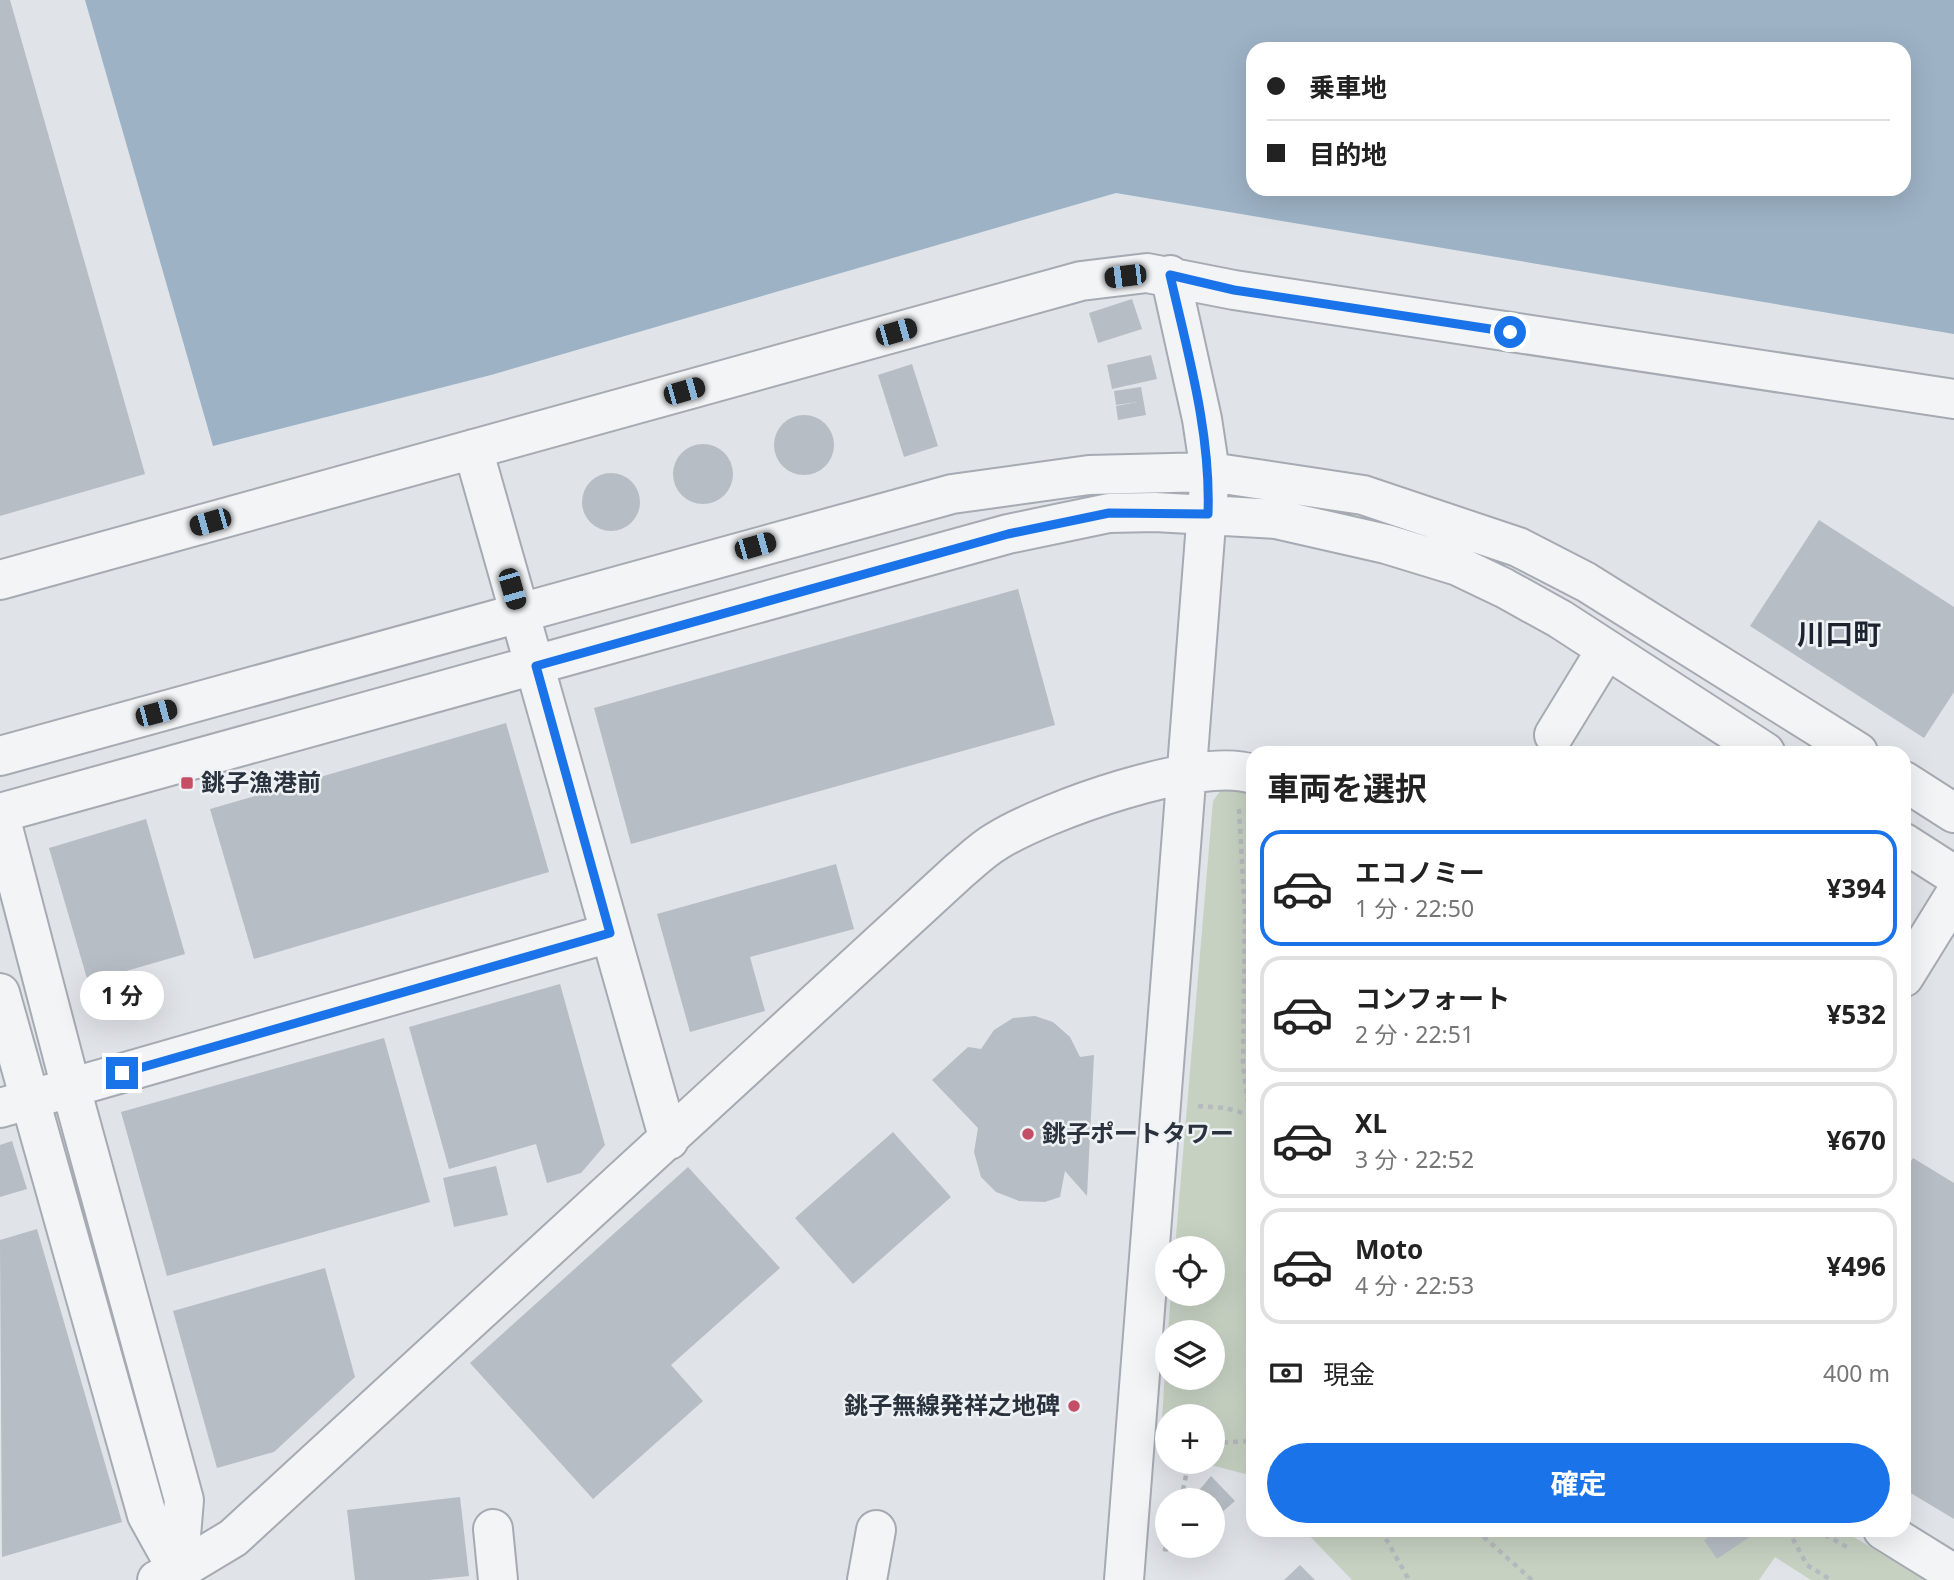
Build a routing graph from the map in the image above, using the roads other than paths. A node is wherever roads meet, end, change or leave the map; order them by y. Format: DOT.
graph roads {
  1 [pos="1170,275"];
  2 [pos="1954,399"];
  3 [pos="473,449"];
  4 [pos="1210,472"];
  5 [pos="1208,514"];
  6 [pos="0,580"];
  7 [pos="519,612"];
  8 [pos="1606,650"];
  9 [pos="536,666"];
  10 [pos="1554,735"];
  11 [pos="1756,746"];
  12 [pos="1849,746"];
  13 [pos="0,756"];
  14 [pos="1246,773"];
  15 [pos="1185,775"];
  16 [pos="1911,786"];
  17 [pos="1954,813"];
  18 [pos="0,815"];
  19 [pos="1911,847"];
  20 [pos="1954,875"];
  21 [pos="1954,896"];
  22 [pos="610,933"];
  23 [pos="1911,966"];
  24 [pos="0,993"];
  25 [pos="71,1088"];
  26 [pos="14,1104"];
  27 [pos="669,1140"];
  28 [pos="493,1529"];
  29 [pos="876,1530"];
  30 [pos="1894,1537"];
  31 [pos="1954,1574"];
  32 [pos="168,1576"];
  33 [pos="498,1580"];
  34 [pos="867,1580"];
  35 [pos="1124,1580"];
  1 -- 2 [label="street"];
  1 -- 3 [label="street"];
  1 -- 4 [label="street"];
  3 -- 6 [label="street"];
  3 -- 7 [label="street"];
  4 -- 5 [label="street"];
  4 -- 7 [label="street"];
  4 -- 12 [label="street"];
  5 -- 8 [label="street"];
  5 -- 9 [label="street"];
  5 -- 15 [label="street"];
  7 -- 9 [label="street"];
  7 -- 13 [label="street"];
  8 -- 10 [label="street"];
  8 -- 11 [label="street"];
  9 -- 18 [label="street"];
  9 -- 22 [label="street"];
  14 -- 15 [label="street"];
  15 -- 27 [label="street"];
  15 -- 35 [label="street"];
  16 -- 17 [label="street"];
  18 -- 25 [label="street"];
  19 -- 20 [label="street"];
  21 -- 23 [label="street"];
  22 -- 25 [label="street"];
  22 -- 27 [label="street"];
  24 -- 26 [label="street"];
  25 -- 26 [label="street"];
  25 -- 32 [label="street"];
  26 -- 32 [label="street"];
  27 -- 32 [label="street"];
  28 -- 33 [label="street"];
  29 -- 34 [label="street"];
  30 -- 31 [label="street"];
}
